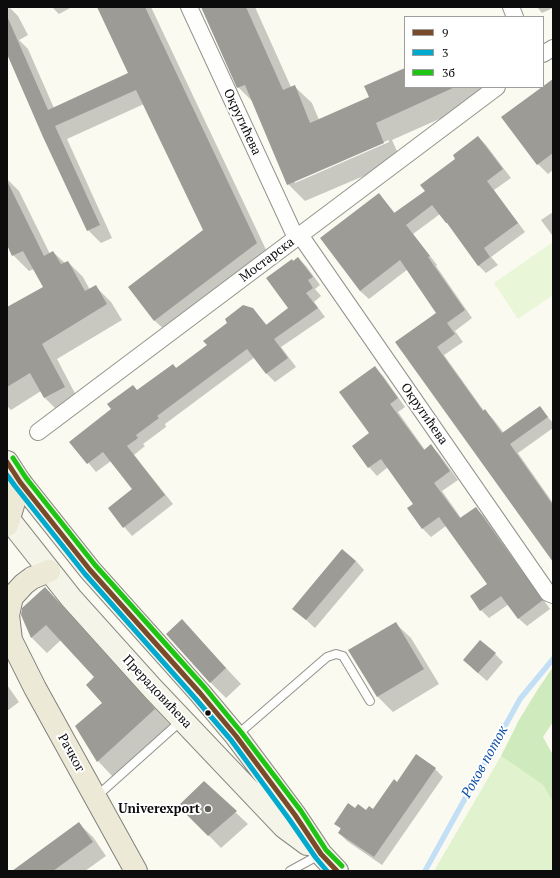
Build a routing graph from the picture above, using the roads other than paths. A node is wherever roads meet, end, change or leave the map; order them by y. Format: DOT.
graph roads {
  1 [pos="189,7"];
  2 [pos="553,48"];
  3 [pos="544,53"];
  4 [pos="496,88"];
  5 [pos="298,237"];
  6 [pos="38,432"];
  7 [pos="13,476"];
  8 [pos="7,520"];
  9 [pos="49,571"];
  10 [pos="551,594"];
  11 [pos="9,634"];
  12 [pos="370,701"];
  13 [pos="182,719"];
  14 [pos="236,736"];
  15 [pos="96,797"];
  16 [pos="321,854"];
  17 [pos="136,871"];
  18 [pos="290,871"];
  19 [pos="337,871"];
  1 -- 5 [label="street, Округићева"];
  2 -- 3 [label="street"];
  4 -- 5 [label="street, Мостарска"];
  5 -- 6 [label="street, Мостарска"];
  5 -- 10 [label="street, Округићева"];
  7 -- 8 [label="main road"];
  7 -- 14 [label="main road, Прерадовићева"];
  8 -- 9 [label="main road, Прерадовићева"];
  9 -- 11 [label="main road"];
  9 -- 13 [label="main road, Прерадовићева"];
  11 -- 15 [label="main road, Рачког"];
  12 -- 14 [label="lane"];
  13 -- 15 [label="lane"];
  13 -- 16 [label="main road, Прерадовићева"];
  14 -- 16 [label="main road, Прерадовићева"];
  15 -- 17 [label="main road, Рачког"];
  16 -- 18 [label="lane"];
  16 -- 19 [label="main road, Прерадовићева"];
}
